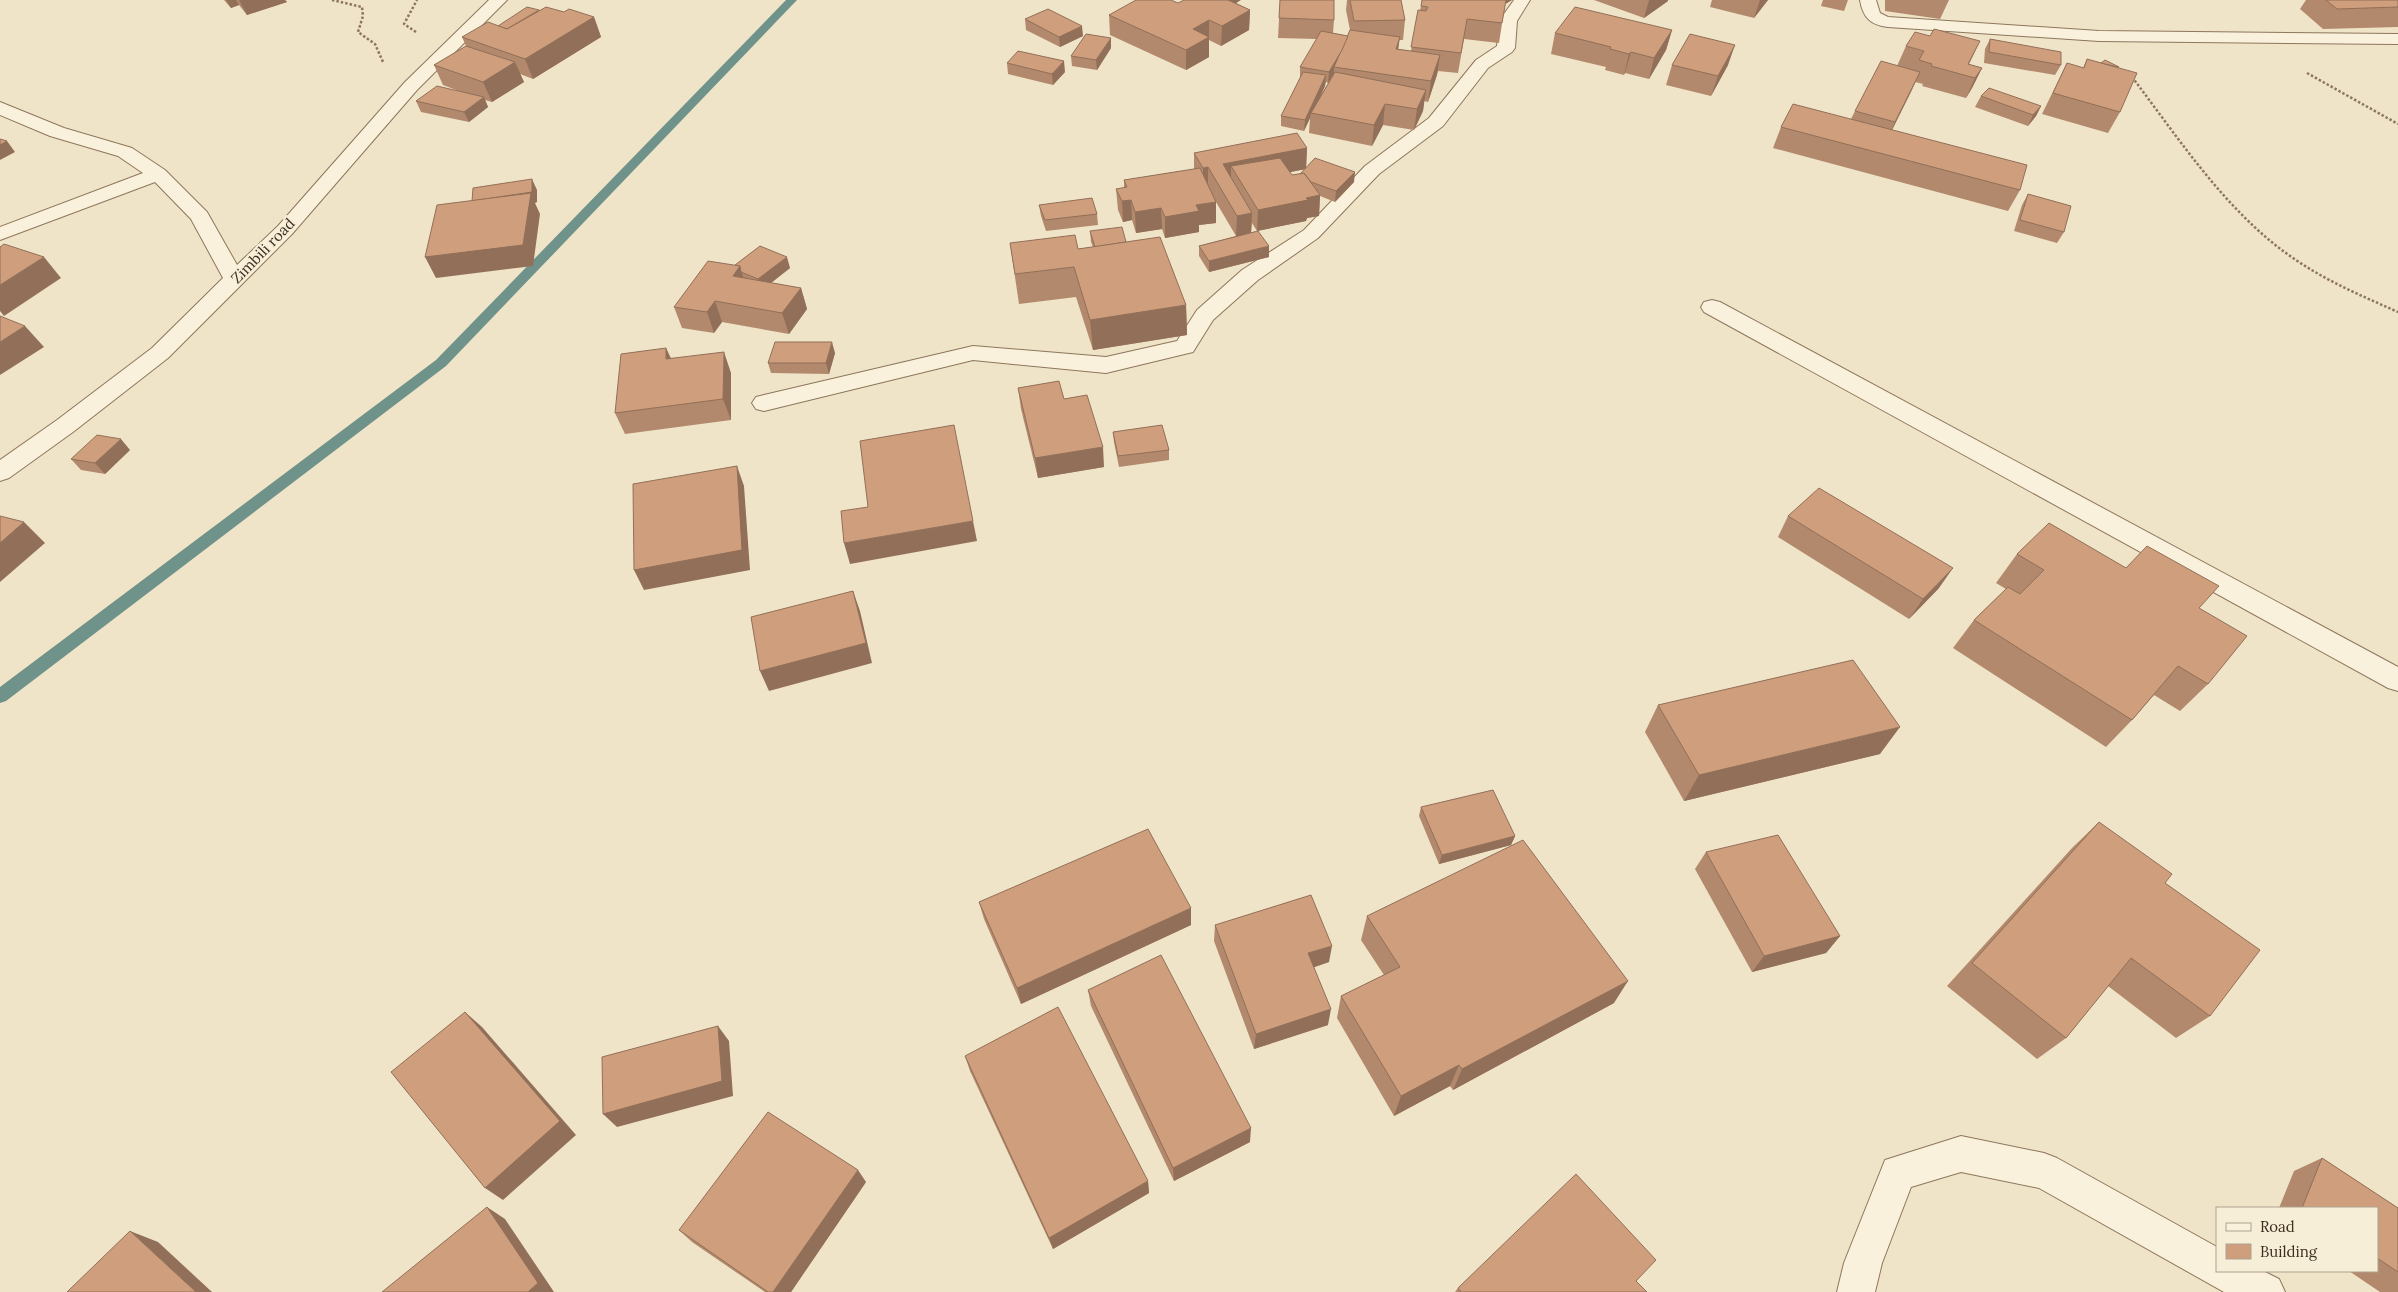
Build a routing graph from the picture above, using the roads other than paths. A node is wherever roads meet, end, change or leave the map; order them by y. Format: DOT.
graph roads {
  1 [pos="499,0"];
  2 [pos="1522,0"];
  3 [pos="1868,0"];
  4 [pos="2398,39"];
  5 [pos="0,108"];
  6 [pos="158,174"];
  7 [pos="0,234"];
  8 [pos="235,280"];
  9 [pos="1712,307"];
  10 [pos="764,402"];
  11 [pos="0,472"];
  12 [pos="2398,680"];
  13 [pos="2216,1267"];
  14 [pos="2223,1272"];
  15 [pos="1856,1292"];
  16 [pos="2266,1292"];
  1 -- 8 [label="street, Zimbili road"];
  2 -- 10 [label="street"];
  3 -- 4 [label="street"];
  5 -- 6 [label="street"];
  6 -- 7 [label="street"];
  6 -- 8 [label="street"];
  8 -- 11 [label="street, Zimbili road"];
  9 -- 12 [label="street"];
  13 -- 15 [label="street"];
  14 -- 16 [label="street"];
}
